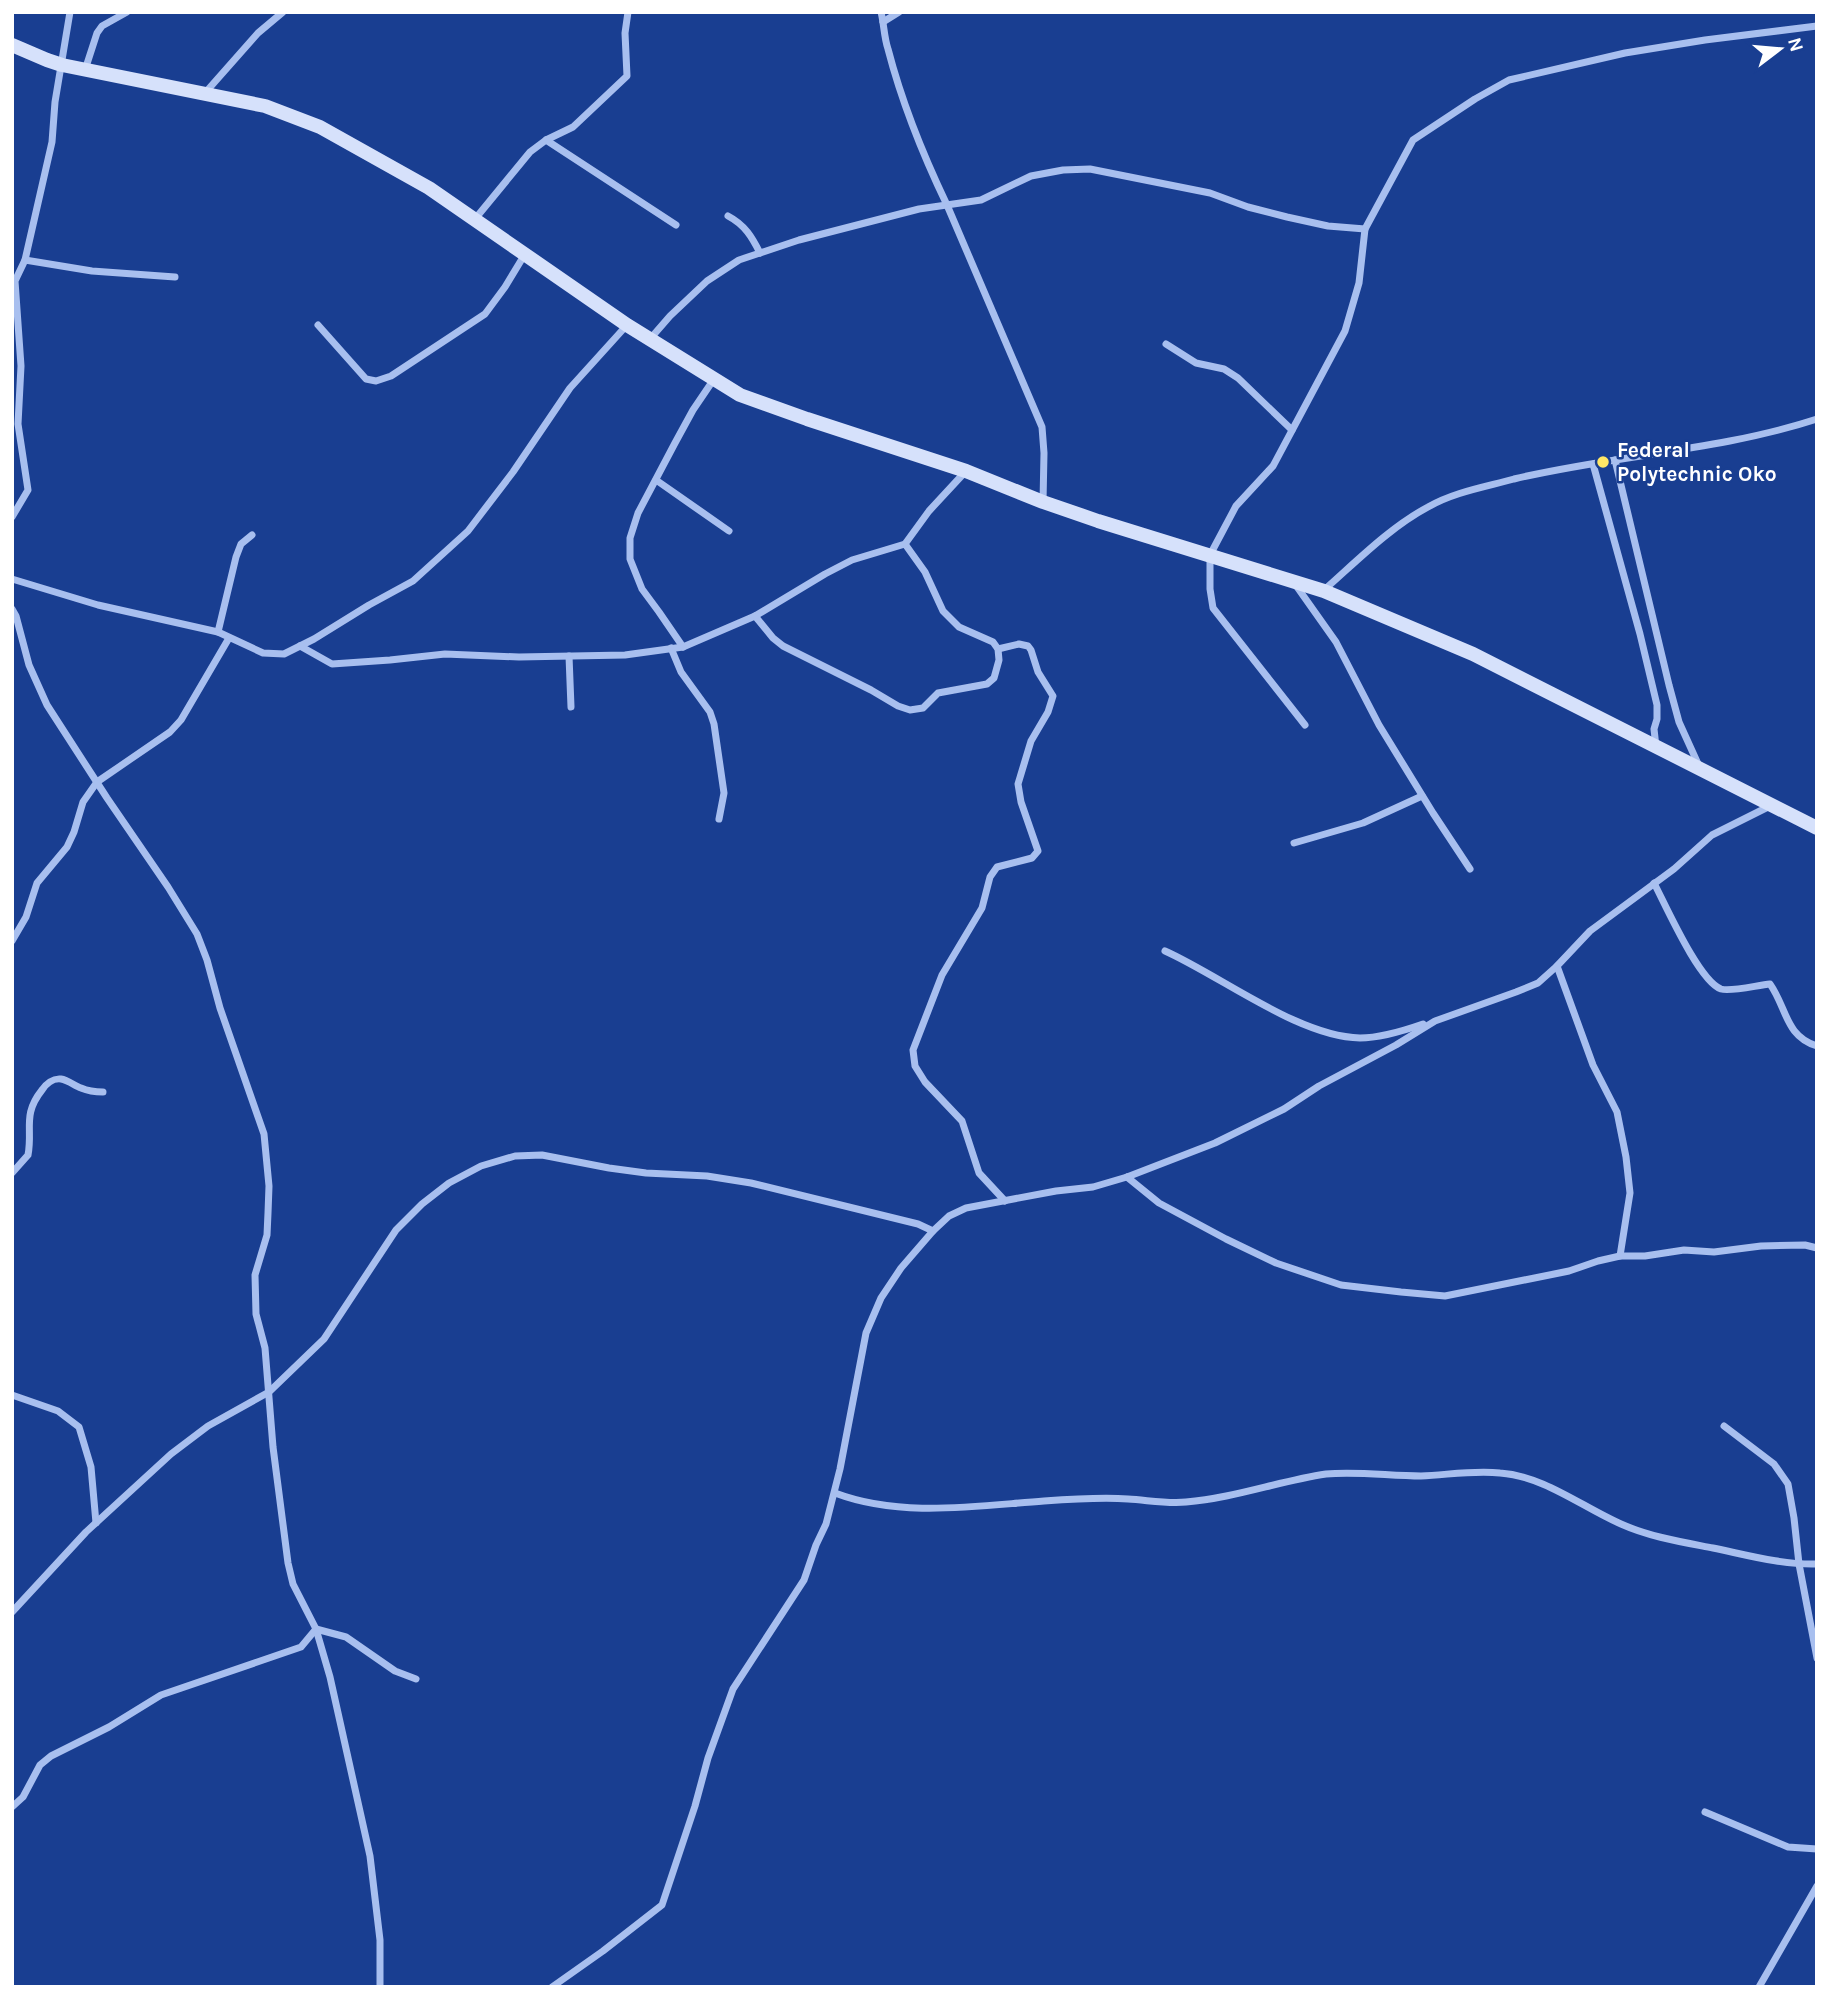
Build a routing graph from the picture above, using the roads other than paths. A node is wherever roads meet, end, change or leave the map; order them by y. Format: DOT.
graph roads {
  1 [pos="70,12"];
  2 [pos="127,12"];
  3 [pos="283,12"];
  4 [pos="628,12"];
  5 [pos="881,12"];
  6 [pos="899,12"];
  7 [pos="883,22"];
  8 [pos="1817,26"];
  9 [pos="12,45"];
  10 [pos="62,65"];
  11 [pos="85,70"];
  12 [pos="205,94"];
  13 [pos="546,140"];
  14 [pos="947,205"];
  15 [pos="728,216"];
  16 [pos="475,220"];
  17 [pos="676,225"];
  18 [pos="1365,229"];
  19 [pos="760,253"];
  20 [pos="525,254"];
  21 [pos="25,260"];
  22 [pos="175,277"];
  23 [pos="14,279"];
  24 [pos="318,325"];
  25 [pos="627,325"];
  26 [pos="650,339"];
  27 [pos="1166,344"];
  28 [pos="714,379"];
  29 [pos="1817,419"];
  30 [pos="15,427"];
  31 [pos="1292,430"];
  32 [pos="1615,460"];
  33 [pos="1592,464"];
  34 [pos="966,471"];
  35 [pos="656,480"];
  36 [pos="1043,502"];
  37 [pos="12,517"];
  38 [pos="729,531"];
  39 [pos="253,535"];
  40 [pos="905,544"];
  41 [pos="1210,555"];
  42 [pos="1642,573"];
  43 [pos="1624,578"];
  44 [pos="12,579"];
  45 [pos="1292,580"];
  46 [pos="1324,591"];
  47 [pos="12,609"];
  48 [pos="755,617"];
  49 [pos="1656,631"];
  50 [pos="218,632"];
  51 [pos="1640,635"];
  52 [pos="229,638"];
  53 [pos="300,646"];
  54 [pos="682,647"];
  55 [pos="671,648"];
  56 [pos="998,649"];
  57 [pos="569,656"];
  58 [pos="571,707"];
  59 [pos="1305,725"];
  60 [pos="1656,747"];
  61 [pos="1700,770"];
  62 [pos="97,782"];
  63 [pos="1422,796"];
  64 [pos="1773,805"];
  65 [pos="719,819"];
  66 [pos="1817,828"];
  67 [pos="1294,843"];
  68 [pos="1470,869"];
  69 [pos="1654,883"];
  70 [pos="16,927"];
  71 [pos="12,941"];
  72 [pos="1165,951"];
  73 [pos="1558,965"];
  74 [pos="1435,1021"];
  75 [pos="1817,1046"];
  76 [pos="103,1093"];
  77 [pos="12,1173"];
  78 [pos="1127,1177"];
  79 [pos="1005,1200"];
  80 [pos="933,1231"];
  81 [pos="1817,1248"];
  82 [pos="1620,1256"];
  83 [pos="268,1392"];
  84 [pos="12,1395"];
  85 [pos="1724,1426"];
  86 [pos="835,1493"];
  87 [pos="96,1523"];
  88 [pos="1817,1563"];
  89 [pos="1798,1564"];
  90 [pos="12,1612"];
  91 [pos="316,1629"];
  92 [pos="1817,1658"];
  93 [pos="416,1679"];
  94 [pos="12,1807"];
  95 [pos="1704,1812"];
  96 [pos="1817,1849"];
  97 [pos="1817,1886"];
  98 [pos="1814,1901"];
  99 [pos="380,1987"];
  100 [pos="552,1987"];
  101 [pos="1759,1987"];
  1 -- 10 [label="street"];
  2 -- 11 [label="street"];
  3 -- 12 [label="street"];
  4 -- 13 [label="street"];
  5 -- 7 [label="street"];
  6 -- 7 [label="street"];
  7 -- 14 [label="street"];
  8 -- 18 [label="street"];
  9 -- 10 [label="main road"];
  10 -- 11 [label="main road"];
  10 -- 21 [label="street"];
  11 -- 12 [label="main road"];
  12 -- 16 [label="main road"];
  13 -- 16 [label="street"];
  13 -- 17 [label="street"];
  14 -- 18 [label="street"];
  14 -- 19 [label="street"];
  14 -- 36 [label="street"];
  15 -- 19 [label="street"];
  16 -- 20 [label="main road"];
  18 -- 31 [label="street"];
  19 -- 26 [label="street"];
  20 -- 24 [label="street"];
  20 -- 25 [label="main road"];
  21 -- 22 [label="street"];
  21 -- 23 [label="street"];
  23 -- 30 [label="street"];
  25 -- 26 [label="main road"];
  25 -- 53 [label="street"];
  26 -- 28 [label="main road"];
  27 -- 31 [label="street"];
  28 -- 34 [label="main road"];
  28 -- 35 [label="street"];
  29 -- 32 [label="street"];
  30 -- 37 [label="street"];
  31 -- 41 [label="street"];
  32 -- 33 [label="street"];
  32 -- 42 [label="street"];
  33 -- 43 [label="street"];
  33 -- 46 [label="street"];
  34 -- 36 [label="main road"];
  34 -- 40 [label="street"];
  35 -- 38 [label="street"];
  35 -- 54 [label="street"];
  36 -- 41 [label="main road"];
  39 -- 50 [label="street"];
  40 -- 48 [label="street"];
  40 -- 56 [label="street"];
  41 -- 45 [label="main road"];
  41 -- 59 [label="street"];
  42 -- 43 [label="street"];
  42 -- 49 [label="street"];
  43 -- 51 [label="street"];
  44 -- 50 [label="street"];
  45 -- 46 [label="main road"];
  45 -- 63 [label="street"];
  46 -- 60 [label="main road"];
  47 -- 62 [label="street"];
  48 -- 54 [label="street"];
  48 -- 56 [label="street"];
  49 -- 51 [label="street"];
  49 -- 61 [label="street"];
  50 -- 52 [label="street"];
  51 -- 60 [label="street"];
  52 -- 53 [label="street"];
  52 -- 62 [label="street"];
  53 -- 57 [label="street"];
  54 -- 55 [label="street"];
  55 -- 57 [label="street"];
  55 -- 65 [label="street"];
  56 -- 79 [label="street"];
  57 -- 58 [label="street"];
  60 -- 61 [label="main road"];
  61 -- 64 [label="main road"];
  62 -- 70 [label="street"];
  62 -- 83 [label="street"];
  63 -- 67 [label="street"];
  63 -- 68 [label="street"];
  64 -- 66 [label="main road"];
  64 -- 69 [label="street"];
  69 -- 73 [label="street"];
  69 -- 75 [label="street"];
  70 -- 71 [label="street"];
  72 -- 74 [label="street"];
  73 -- 74 [label="street"];
  73 -- 82 [label="street"];
  74 -- 78 [label="street"];
  76 -- 77 [label="street"];
  78 -- 79 [label="street"];
  78 -- 82 [label="street"];
  79 -- 80 [label="street"];
  80 -- 83 [label="street"];
  80 -- 86 [label="street"];
  81 -- 82 [label="street"];
  83 -- 87 [label="street"];
  83 -- 91 [label="street"];
  84 -- 87 [label="street"];
  85 -- 89 [label="street"];
  86 -- 89 [label="street"];
  86 -- 100 [label="street"];
  87 -- 90 [label="street"];
  88 -- 89 [label="street"];
  89 -- 92 [label="street"];
  91 -- 93 [label="street"];
  91 -- 94 [label="street"];
  91 -- 99 [label="street"];
  95 -- 96 [label="street"];
  97 -- 98 [label="street"];
  98 -- 101 [label="street"];
}
